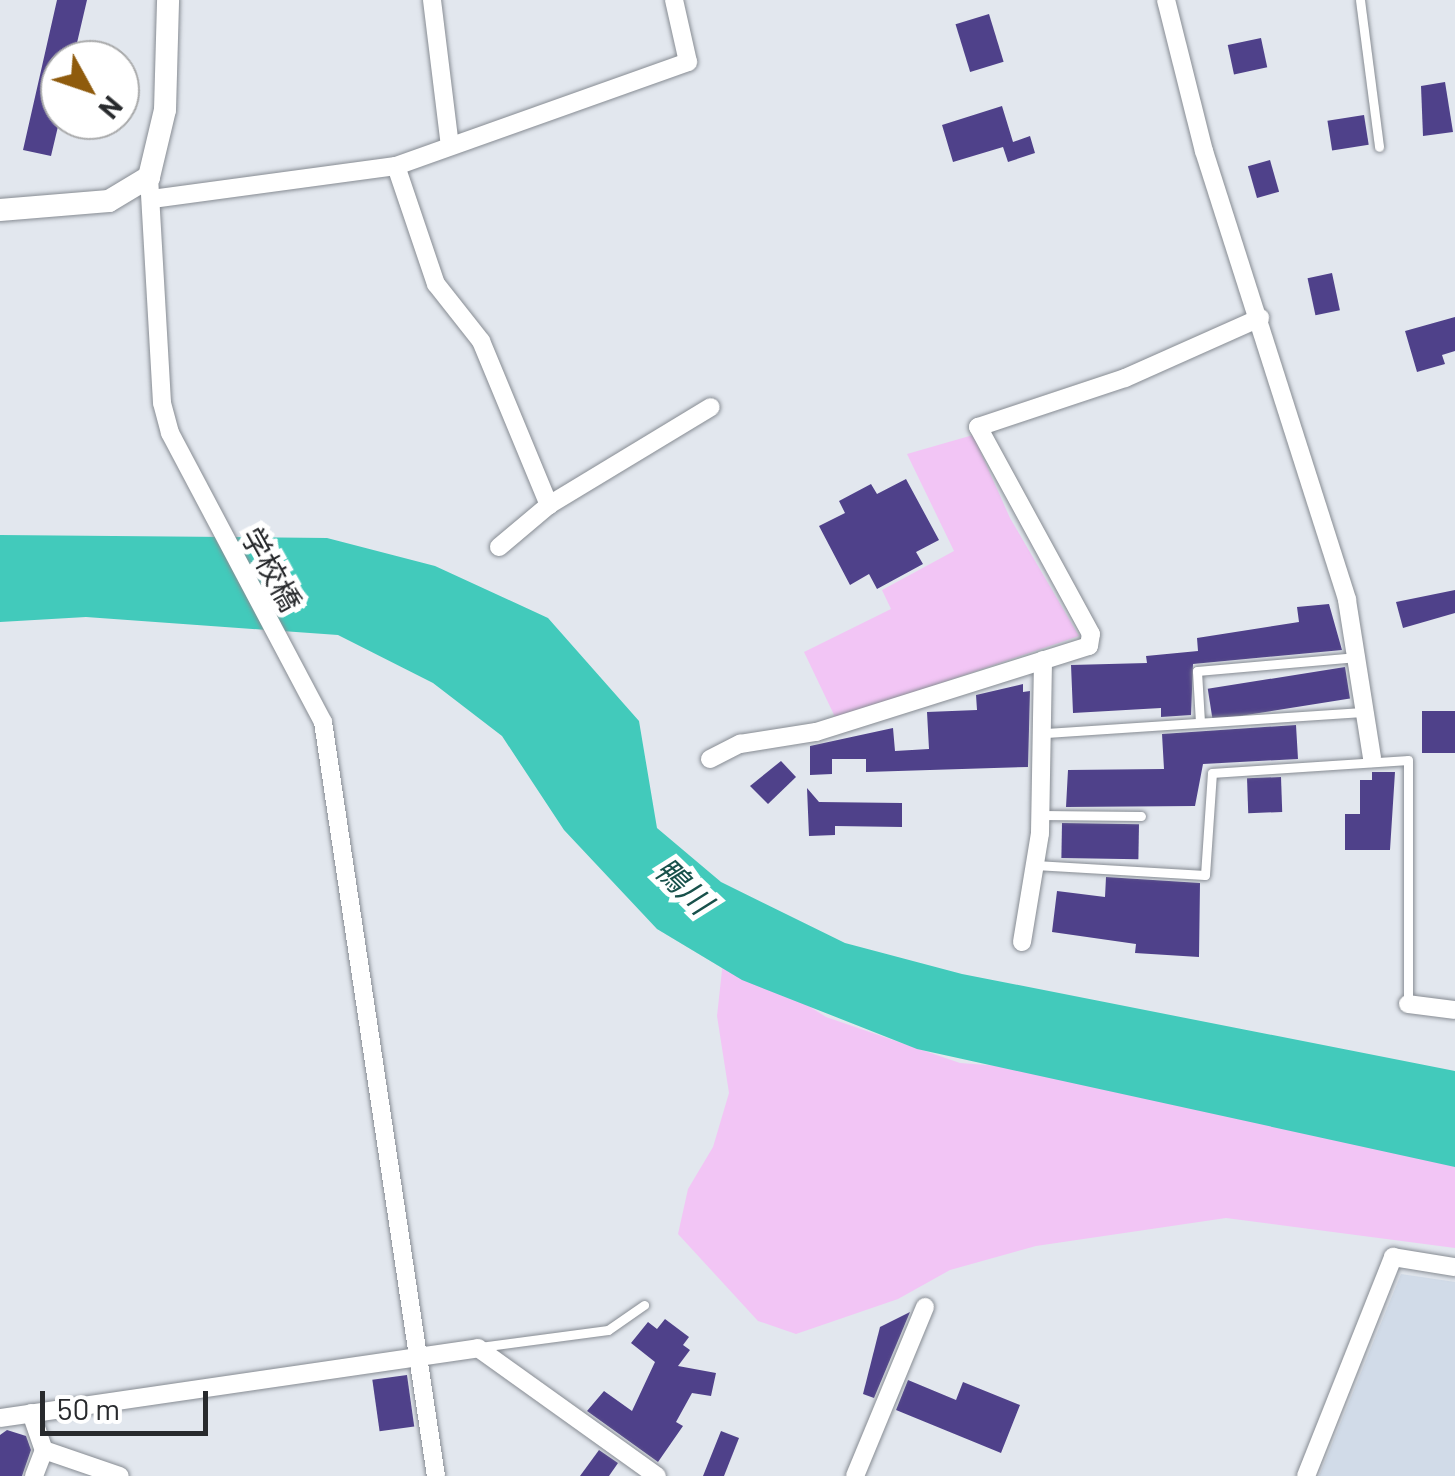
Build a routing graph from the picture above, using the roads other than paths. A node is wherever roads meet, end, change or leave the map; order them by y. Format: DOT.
graph roads {
  1 [pos="168,0"];
  2 [pos="432,0"];
  3 [pos="1166,0"];
  4 [pos="1360,0"];
  5 [pos="680,1"];
  6 [pos="450,146"];
  7 [pos="1379,147"];
  8 [pos="396,166"];
  9 [pos="150,188"];
  10 [pos="0,210"];
  11 [pos="1260,318"];
  12 [pos="711,407"];
  13 [pos="549,505"];
  14 [pos="499,547"];
  15 [pos="1357,656"];
  16 [pos="1043,660"];
  17 [pos="1366,712"];
  18 [pos="1200,722"];
  19 [pos="1046,733"];
  20 [pos="1372,758"];
  21 [pos="710,759"];
  22 [pos="1040,815"];
  23 [pos="1141,816"];
  24 [pos="1035,865"];
  25 [pos="1022,942"];
  26 [pos="1408,1004"];
  27 [pos="1455,1010"];
  28 [pos="1455,1267"];
  29 [pos="644,1305"];
  30 [pos="925,1306"];
  31 [pos="478,1348"];
  32 [pos="420,1357"];
  33 [pos="30,1413"];
  34 [pos="0,1418"];
  35 [pos="44,1450"];
  36 [pos="34,1476"];
  37 [pos="120,1476"];
  38 [pos="436,1476"];
  39 [pos="657,1476"];
  40 [pos="855,1476"];
  41 [pos="1306,1476"];
  1 -- 9 [label="street"];
  2 -- 6 [label="street"];
  3 -- 11 [label="street"];
  4 -- 7 [label="lane"];
  5 -- 6 [label="street"];
  6 -- 8 [label="street"];
  8 -- 9 [label="street"];
  8 -- 13 [label="street"];
  9 -- 10 [label="street"];
  9 -- 32 [label="street, 学校橋"];
  11 -- 15 [label="street"];
  11 -- 16 [label="street"];
  12 -- 13 [label="street"];
  13 -- 14 [label="street"];
  15 -- 17 [label="street"];
  15 -- 18 [label="lane"];
  16 -- 19 [label="street"];
  16 -- 21 [label="street"];
  17 -- 18 [label="lane"];
  17 -- 20 [label="street"];
  18 -- 19 [label="lane"];
  19 -- 22 [label="street"];
  20 -- 24 [label="lane"];
  20 -- 26 [label="lane"];
  22 -- 23 [label="lane"];
  22 -- 24 [label="street"];
  24 -- 25 [label="street"];
  26 -- 27 [label="street"];
  28 -- 41 [label="street"];
  29 -- 31 [label="lane"];
  30 -- 40 [label="street"];
  31 -- 32 [label="street"];
  31 -- 39 [label="street"];
  32 -- 33 [label="street"];
  32 -- 38 [label="street, 学校橋"];
  33 -- 34 [label="street"];
  33 -- 35 [label="street"];
  35 -- 36 [label="street"];
  35 -- 37 [label="street"];
}
